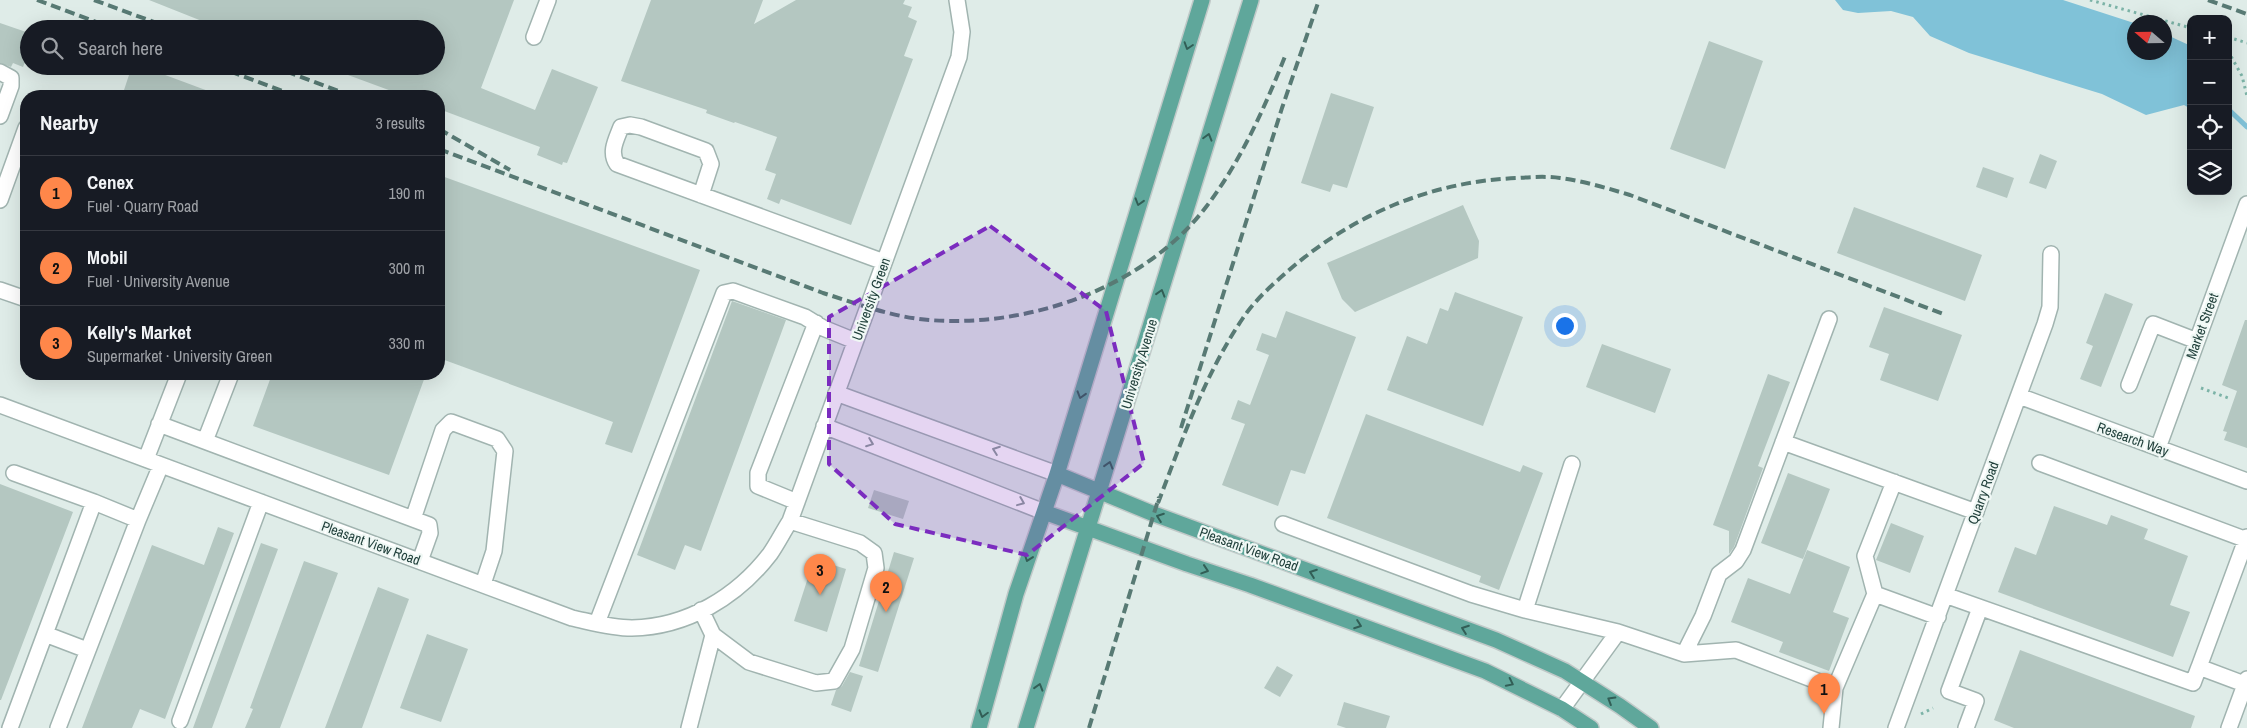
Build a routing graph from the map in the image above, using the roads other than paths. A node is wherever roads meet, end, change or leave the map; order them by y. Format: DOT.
graph roads {
  1 [pos="548,0"];
  2 [pos="957,0"];
  3 [pos="1202,0"];
  4 [pos="1251,0"];
  5 [pos="534,37"];
  6 [pos="0,72"];
  7 [pos="0,116"];
  8 [pos="20,145"];
  9 [pos="701,195"];
  10 [pos="0,200"];
  11 [pos="2247,204"];
  12 [pos="2051,254"];
  13 [pos="884,262"];
  14 [pos="0,290"];
  15 [pos="20,297"];
  16 [pos="1829,319"];
  17 [pos="816,323"];
  18 [pos="855,341"];
  19 [pos="2197,341"];
  20 [pos="177,380"];
  21 [pos="229,380"];
  22 [pos="2129,384"];
  23 [pos="836,393"];
  24 [pos="2019,396"];
  25 [pos="0,405"];
  26 [pos="159,424"];
  27 [pos="824,426"];
  28 [pos="205,441"];
  29 [pos="1783,442"];
  30 [pos="2158,448"];
  31 [pos="146,459"];
  32 [pos="2040,463"];
  33 [pos="1572,464"];
  34 [pos="161,465"];
  35 [pos="14,473"];
  36 [pos="1057,474"];
  37 [pos="2247,481"];
  38 [pos="1894,482"];
  39 [pos="1100,492"];
  40 [pos="94,502"];
  41 [pos="261,502"];
  42 [pos="797,502"];
  43 [pos="1044,512"];
  44 [pos="1976,512"];
  45 [pos="413,519"];
  46 [pos="138,520"];
  47 [pos="790,521"];
  48 [pos="1283,524"];
  49 [pos="1089,528"];
  50 [pos="2247,539"];
  51 [pos="420,561"];
  52 [pos="483,584"];
  53 [pos="741,584"];
  54 [pos="1875,594"];
  55 [pos="1945,596"];
  56 [pos="1980,608"];
  57 [pos="701,610"];
  58 [pos="1526,610"];
  59 [pos="1938,617"];
  60 [pos="597,623"];
  61 [pos="1618,632"];
  62 [pos="45,634"];
  63 [pos="713,635"];
  64 [pos="87,650"];
  65 [pos="1684,654"];
  66 [pos="2199,666"];
  67 [pos="1581,682"];
  68 [pos="2246,683"];
  69 [pos="1835,688"];
  70 [pos="1562,709"];
  71 [pos="180,721"];
  72 [pos="10,728"];
  73 [pos="58,728"];
  74 [pos="689,728"];
  75 [pos="979,728"];
  76 [pos="1026,728"];
  77 [pos="1591,728"];
  78 [pos="1651,728"];
  79 [pos="1831,728"];
  80 [pos="1896,728"];
  81 [pos="1966,728"];
  82 [pos="2229,728"];
  1 -- 5 [label="street"];
  2 -- 13 [label="street, University Green"];
  3 -- 36 [label="main road, one-way"];
  39 -- 4 [label="main road, University Avenue, one-way"];
  6 -- 7 [label="street"];
  8 -- 10 [label="street"];
  9 -- 9 [label="street"];
  9 -- 13 [label="street"];
  11 -- 19 [label="street, Market Street"];
  12 -- 24 [label="street, Quarry Road"];
  13 -- 18 [label="street, University Green"];
  14 -- 15 [label="street"];
  16 -- 29 [label="street"];
  17 -- 18 [label="street"];
  17 -- 42 [label="street"];
  17 -- 60 [label="street"];
  18 -- 23 [label="street, University Green"];
  19 -- 22 [label="street"];
  19 -- 30 [label="street, Market Street"];
  20 -- 26 [label="street"];
  21 -- 28 [label="street"];
  23 -- 27 [label="street, University Green"];
  36 -- 23 [label="street, Pleasant View Road, one-way"];
  24 -- 30 [label="street, Research Way"];
  24 -- 44 [label="street, Quarry Road"];
  25 -- 31 [label="street, Pleasant View Road"];
  26 -- 28 [label="street"];
  26 -- 31 [label="street"];
  27 -- 42 [label="street, University Green"];
  27 -- 43 [label="street, one-way"];
  28 -- 45 [label="street"];
  29 -- 38 [label="street"];
  29 -- 65 [label="street"];
  30 -- 37 [label="street, Research Way"];
  31 -- 34 [label="street, Pleasant View Road"];
  32 -- 50 [label="street"];
  33 -- 58 [label="street"];
  34 -- 41 [label="street, Pleasant View Road"];
  34 -- 46 [label="street"];
  35 -- 40 [label="street"];
  36 -- 39 [label="main road, Pleasant View Road"];
  36 -- 43 [label="main road"];
  38 -- 44 [label="street"];
  38 -- 54 [label="street"];
  39 -- 49 [label="main road, University Avenue"];
  67 -- 39 [label="main road, Pleasant View Road, one-way"];
  40 -- 46 [label="street"];
  40 -- 62 [label="street"];
  41 -- 51 [label="street, Pleasant View Road"];
  41 -- 71 [label="street"];
  42 -- 47 [label="street, University Green"];
  43 -- 49 [label="main road"];
  43 -- 75 [label="main road, one-way"];
  44 -- 55 [label="street, Quarry Road"];
  45 -- 51 [label="street"];
  45 -- 52 [label="street"];
  46 -- 64 [label="street"];
  47 -- 53 [label="street, University Green"];
  47 -- 63 [label="street"];
  48 -- 58 [label="street"];
  49 -- 70 [label="main road, one-way"];
  76 -- 49 [label="main road, University Avenue, one-way"];
  50 -- 66 [label="street"];
  51 -- 52 [label="street, Pleasant View Road"];
  52 -- 60 [label="street, Pleasant View Road"];
  53 -- 57 [label="street, Pleasant View Road"];
  54 -- 59 [label="street"];
  54 -- 69 [label="street"];
  55 -- 56 [label="street"];
  55 -- 59 [label="street, Quarry Road"];
  56 -- 66 [label="street"];
  56 -- 81 [label="street"];
  57 -- 60 [label="street, Pleasant View Road"];
  57 -- 63 [label="street"];
  58 -- 61 [label="street"];
  59 -- 80 [label="street, Quarry Road"];
  61 -- 65 [label="street"];
  61 -- 67 [label="street"];
  62 -- 64 [label="street"];
  62 -- 72 [label="street"];
  63 -- 74 [label="street"];
  64 -- 73 [label="street"];
  65 -- 69 [label="street"];
  66 -- 68 [label="street"];
  67 -- 70 [label="street"];
  78 -- 67 [label="main road, Pleasant View Road, one-way"];
  68 -- 82 [label="street"];
  69 -- 79 [label="street"];
  70 -- 77 [label="main road"];
}
